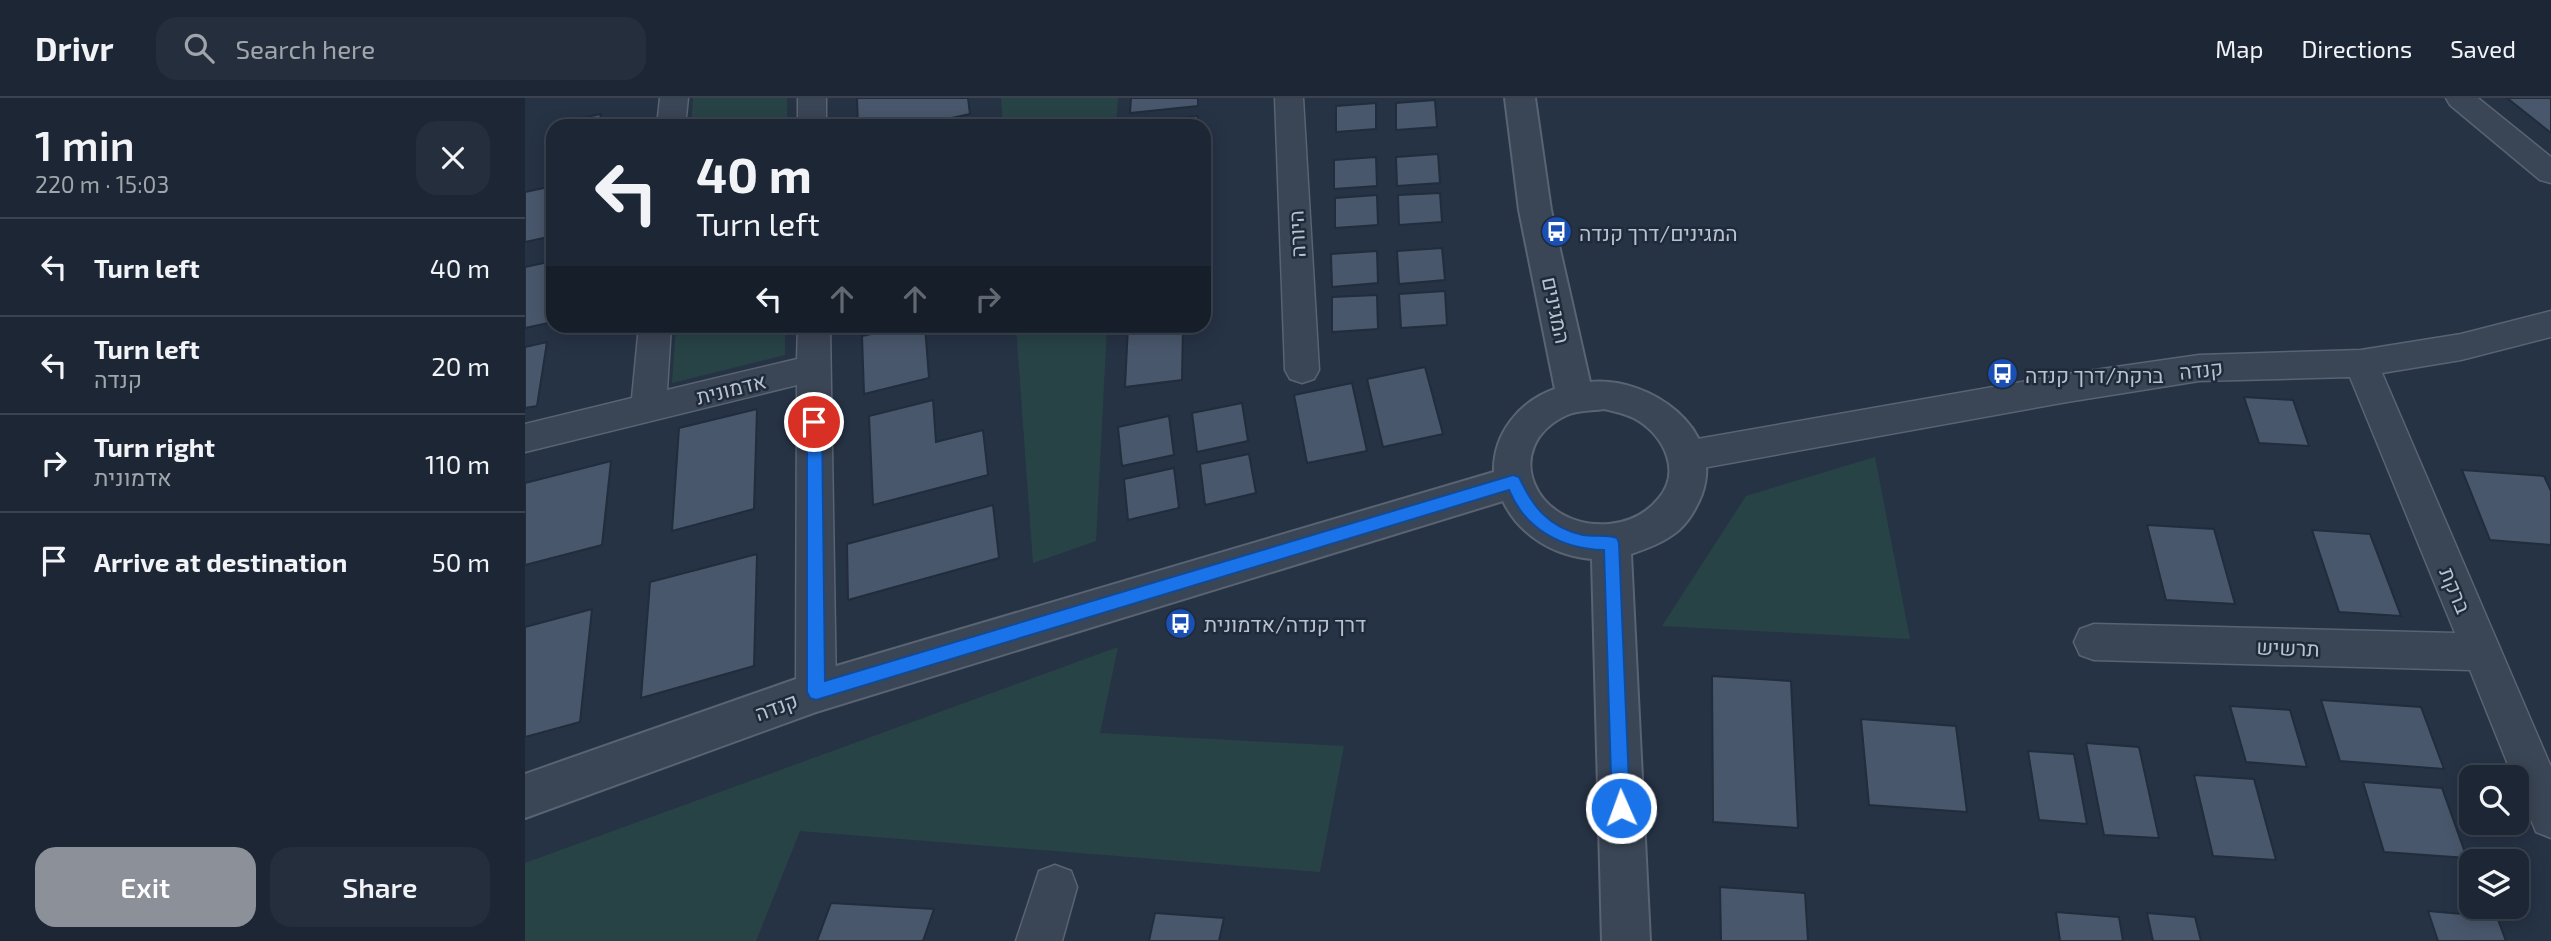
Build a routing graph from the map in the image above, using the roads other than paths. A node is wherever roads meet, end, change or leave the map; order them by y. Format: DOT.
graph roads {
  1 [pos="674,98"];
  2 [pos="812,98"];
  3 [pos="1289,98"];
  4 [pos="1520,98"];
  5 [pos="2460,98"];
  6 [pos="672,119"];
  7 [pos="812,119"];
  8 [pos="2551,173"];
  9 [pos="2551,324"];
  10 [pos="654,333"];
  11 [pos="814,333"];
  12 [pos="2361,363"];
  13 [pos="814,368"];
  14 [pos="1302,370"];
  15 [pos="1575,397"];
  16 [pos="648,408"];
  17 [pos="525,438"];
  18 [pos="1686,456"];
  19 [pos="1513,482"];
  20 [pos="1611,543"];
  21 [pos="2094,642"];
  22 [pos="2482,652"];
  23 [pos="816,692"];
  24 [pos="525,796"];
  25 [pos="2551,817"];
  26 [pos="1055,887"];
  27 [pos="1039,941"];
  28 [pos="1626,941"];
  1 -- 6 [label="street"];
  2 -- 7 [label="street"];
  3 -- 14 [label="street, היורה"];
  4 -- 15 [label="street, המגינים"];
  5 -- 8 [label="street"];
  9 -- 12 [label="street, קנדה"];
  10 -- 16 [label="street"];
  11 -- 13 [label="street"];
  12 -- 18 [label="street, קנדה"];
  12 -- 22 [label="street, ברקת"];
  13 -- 16 [label="street, אדמונית"];
  13 -- 23 [label="street"];
  15 -- 18 [label="street"];
  15 -- 19 [label="street"];
  16 -- 17 [label="street, אדמונית"];
  18 -- 20 [label="street"];
  19 -- 20 [label="street"];
  19 -- 23 [label="street, קנדה"];
  20 -- 28 [label="street"];
  21 -- 22 [label="street, תרשיש"];
  22 -- 25 [label="street, ברקת"];
  23 -- 24 [label="street, קנדה"];
  26 -- 27 [label="street"];
}
